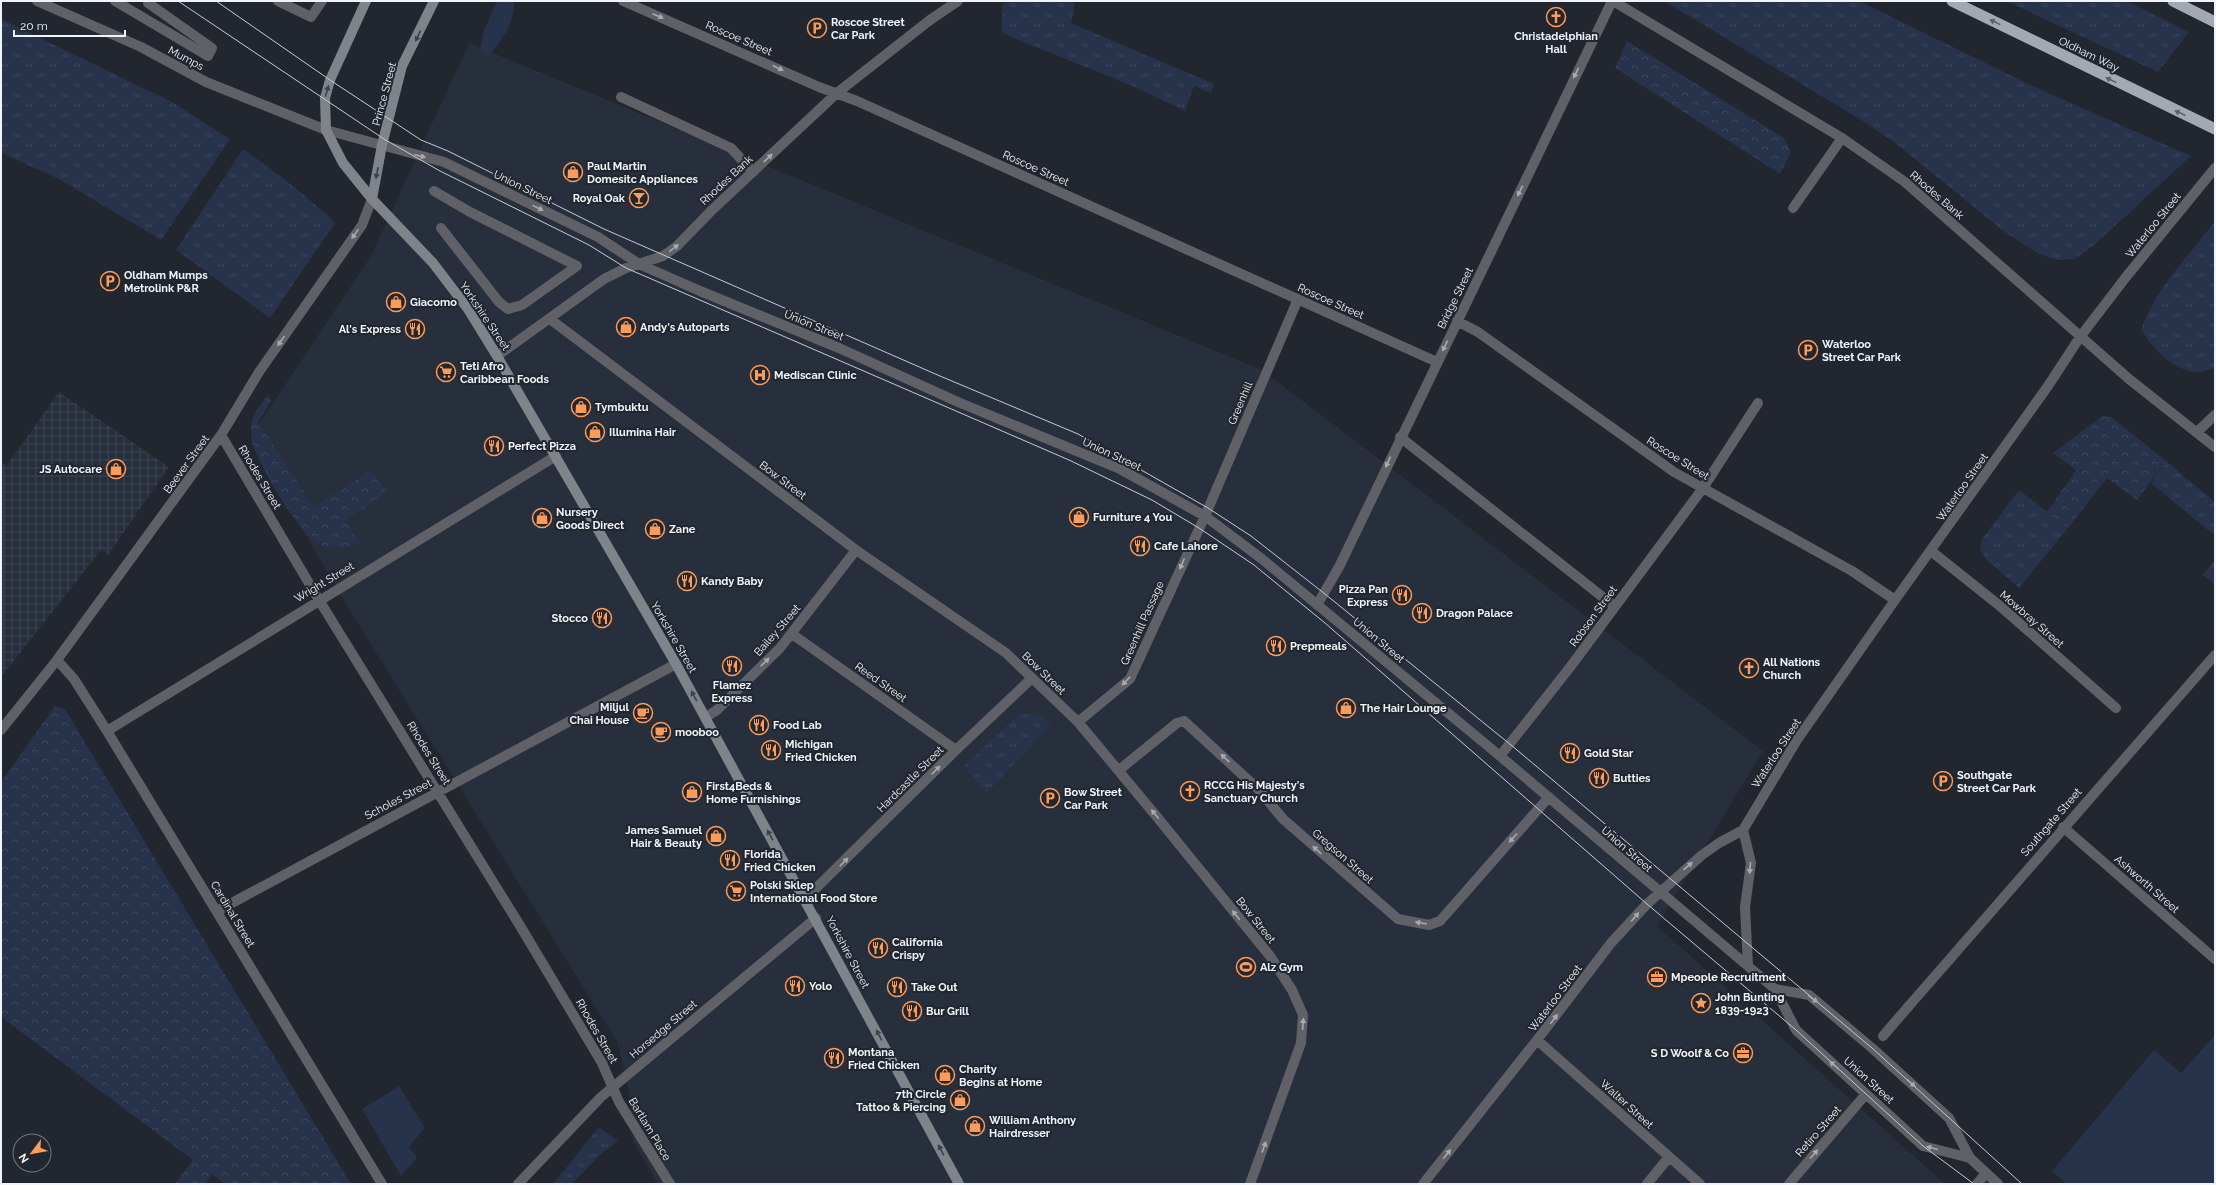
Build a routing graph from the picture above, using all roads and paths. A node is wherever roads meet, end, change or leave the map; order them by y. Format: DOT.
graph roads {
  1 [pos="37,1"];
  2 [pos="115,1"];
  3 [pos="278,1"];
  4 [pos="322,1"];
  5 [pos="366,1"];
  6 [pos="434,1"];
  7 [pos="623,1"];
  8 [pos="958,1"];
  9 [pos="1613,1"];
  10 [pos="1952,1"];
  11 [pos="2173,1"];
  12 [pos="148,3"];
  13 [pos="2211,20"];
  14 [pos="837,93"];
  15 [pos="621,97"];
  16 [pos="326,130"];
  17 [pos="2215,130"];
  18 [pos="1842,138"];
  19 [pos="382,145"];
  20 [pos="2215,168"];
  21 [pos="753,172"];
  22 [pos="434,191"];
  23 [pos="372,199"];
  24 [pos="1794,208"];
  25 [pos="441,228"];
  26 [pos="639,264"];
  27 [pos="1298,299"];
  28 [pos="550,319"];
  29 [pos="1457,321"];
  30 [pos="2080,337"];
  31 [pos="498,356"];
  32 [pos="1437,362"];
  33 [pos="1758,403"];
  34 [pos="2215,415"];
  35 [pos="2197,432"];
  36 [pos="221,435"];
  37 [pos="1400,437"];
  38 [pos="2215,447"];
  39 [pos="556,456"];
  40 [pos="1703,488"];
  41 [pos="1205,516"];
  42 [pos="856,550"];
  43 [pos="1931,550"];
  44 [pos="319,600"];
  45 [pos="1895,600"];
  46 [pos="1317,605"];
  47 [pos="1614,606"];
  48 [pos="792,634"];
  49 [pos="2215,655"];
  50 [pos="57,660"];
  51 [pos="676,664"];
  52 [pos="1032,678"];
  53 [pos="2116,708"];
  54 [pos="706,717"];
  55 [pos="1078,722"];
  56 [pos="1,730"];
  57 [pos="106,731"];
  58 [pos="956,750"];
  59 [pos="1500,756"];
  60 [pos="1119,770"];
  61 [pos="438,791"];
  62 [pos="1549,797"];
  63 [pos="2062,827"];
  64 [pos="1743,830"];
  65 [pos="1659,892"];
  66 [pos="806,899"];
  67 [pos="217,911"];
  68 [pos="816,918"];
  69 [pos="2215,958"];
  70 [pos="1748,966"];
  71 [pos="1775,989"];
  72 [pos="1883,1036"];
  73 [pos="1538,1040"];
  74 [pos="614,1086"];
  75 [pos="1866,1094"];
  76 [pos="1669,1157"];
  77 [pos="1970,1158"];
  78 [pos="1986,1172"];
  79 [pos="382,1184"];
  80 [pos="518,1184"];
  81 [pos="670,1184"];
  82 [pos="959,1184"];
  83 [pos="1250,1184"];
  84 [pos="1423,1184"];
  85 [pos="1647,1184"];
  86 [pos="1700,1184"];
  87 [pos="1789,1184"];
  88 [pos="1977,1184"];
  89 [pos="1998,1184"];
  1 -- 16 [label="street, Mumps"];
  2 -- 12 [label="street"];
  3 -- 4 [label="street"];
  16 -- 5 [label="main road, one-way"];
  6 -- 19 [label="main road, Prince Street, one-way"];
  7 -- 14 [label="street, Roscoe Street, one-way"];
  8 -- 14 [label="street, Rhodes Bank"];
  9 -- 18 [label="street, Rhodes Bank"];
  9 -- 29 [label="street, Bridge Street, one-way"];
  17 -- 10 [label="highway, Oldham Way, one-way"];
  11 -- 13 [label="highway"];
  21 -- 14 [label="street, Rhodes Bank, one-way"];
  14 -- 27 [label="street, Roscoe Street"];
  15 -- 21 [label="street"];
  16 -- 19 [label="street, Union Street"];
  16 -- 23 [label="main road, Yorkshire Street"];
  18 -- 24 [label="street"];
  18 -- 30 [label="street, Rhodes Bank"];
  19 -- 23 [label="main road, Prince Street, one-way"];
  19 -- 26 [label="street, Union Street, one-way"];
  20 -- 30 [label="street, Waterloo Street"];
  26 -- 21 [label="street, Rhodes Bank, one-way"];
  22 -- 25 [label="street"];
  23 -- 31 [label="main road, Yorkshire Street"];
  23 -- 36 [label="street, Beever Street, one-way"];
  26 -- 28 [label="street, Rhodes Bank"];
  26 -- 41 [label="street, Union Street"];
  27 -- 32 [label="street, Roscoe Street"];
  27 -- 41 [label="street, Greenhill"];
  28 -- 31 [label="street, Rhodes Bank"];
  28 -- 42 [label="street, Bow Street"];
  29 -- 32 [label="street, Bridge Street, one-way"];
  29 -- 40 [label="street, Roscoe Street"];
  30 -- 35 [label="street, Rhodes Bank"];
  30 -- 43 [label="street, Waterloo Street"];
  31 -- 39 [label="main road, Yorkshire Street"];
  32 -- 37 [label="street, Bridge Street"];
  33 -- 40 [label="street, Robson Street"];
  34 -- 35 [label="street"];
  35 -- 38 [label="street, Rhodes Bank"];
  36 -- 44 [label="street, Rhodes Street"];
  36 -- 50 [label="street, Beever Street"];
  37 -- 46 [label="street, Bridge Street, one-way"];
  37 -- 47 [label="street"];
  39 -- 44 [label="street, Wright Street"];
  39 -- 51 [label="main road, Yorkshire Street"];
  40 -- 45 [label="street, Roscoe Street"];
  40 -- 47 [label="street, Robson Street"];
  41 -- 46 [label="street, Union Street"];
  41 -- 55 [label="street, Greenhill Passage, one-way"];
  42 -- 48 [label="street, Bailey Street"];
  42 -- 52 [label="street, Bow Street"];
  43 -- 45 [label="street, Waterloo Street"];
  43 -- 53 [label="street, Mowbray Street"];
  44 -- 57 [label="street, Wright Street"];
  44 -- 61 [label="street, Rhodes Street"];
  45 -- 64 [label="street, Waterloo Street"];
  46 -- 59 [label="street, Union Street"];
  47 -- 59 [label="street, Robson Street"];
  54 -- 48 [label="street, Bailey Street, one-way"];
  48 -- 58 [label="street, Reed Street"];
  49 -- 63 [label="street, Southgate Street"];
  50 -- 56 [label="street, Beever Street"];
  50 -- 57 [label="street, Cardinal Street"];
  54 -- 51 [label="main road, Yorkshire Street, one-way"];
  51 -- 61 [label="street, Scholes Street"];
  52 -- 55 [label="street, Bow Street"];
  52 -- 58 [label="street, Hardcastle Street"];
  66 -- 54 [label="main road, Yorkshire Street, one-way"];
  55 -- 60 [label="street, Bow Street"];
  57 -- 67 [label="street, Cardinal Street"];
  66 -- 58 [label="street, Hardcastle Street, one-way"];
  59 -- 62 [label="street, Union Street"];
  62 -- 60 [label="street, Gregson Street, one-way"];
  83 -- 60 [label="street, Bow Street, one-way"];
  61 -- 67 [label="street, Scholes Street"];
  61 -- 74 [label="street, Rhodes Street"];
  62 -- 65 [label="street, Union Street"];
  63 -- 69 [label="street, Ashworth Street"];
  63 -- 72 [label="street, Southgate Street"];
  65 -- 64 [label="street, Waterloo Street, one-way"];
  64 -- 70 [label="street, one-way"];
  65 -- 70 [label="street, Union Street"];
  73 -- 65 [label="street, Waterloo Street, one-way"];
  66 -- 68 [label="main road, Yorkshire Street"];
  67 -- 79 [label="street, Cardinal Street"];
  68 -- 74 [label="street, Horsedge Street"];
  82 -- 68 [label="main road, Yorkshire Street, one-way"];
  70 -- 71 [label="street, Union Street"];
  75 -- 71 [label="street, Union Street, one-way"];
  71 -- 77 [label="street, Union Street, one-way"];
  73 -- 76 [label="street, Walter Street"];
  84 -- 73 [label="street, Waterloo Street, one-way"];
  74 -- 80 [label="street, Horsedge Street"];
  74 -- 81 [label="street, Bartlam Place"];
  77 -- 75 [label="street, Union Street, one-way"];
  87 -- 75 [label="street, Retiro Street, one-way"];
  76 -- 85 [label="street"];
  76 -- 86 [label="street, Walter Street"];
  77 -- 78 [label="street, Union Street"];
  78 -- 88 [label="street"];
  78 -- 89 [label="street, Union Street"];
}
